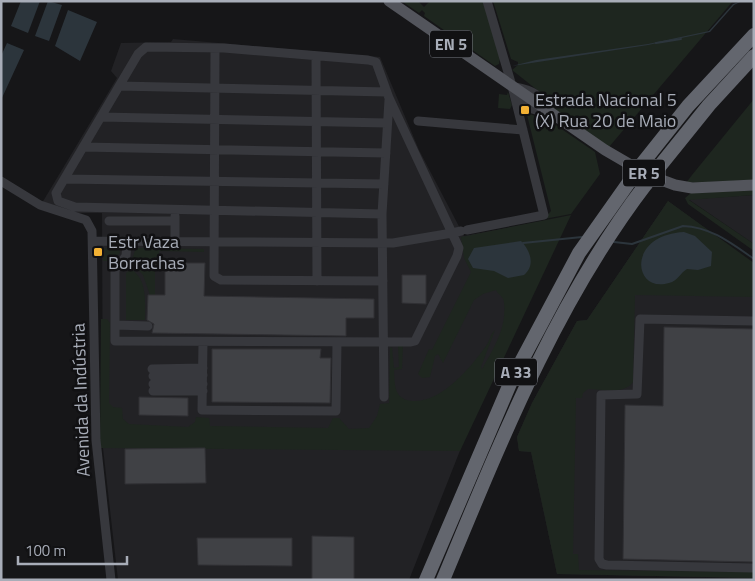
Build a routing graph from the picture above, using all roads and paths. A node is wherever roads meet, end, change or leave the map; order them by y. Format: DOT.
graph roads {
  1 [pos="390,1"];
  2 [pos="487,1"];
  3 [pos="754,35"];
  4 [pos="215,48"];
  5 [pos="316,56"];
  6 [pos="751,59"];
  7 [pos="119,86"];
  8 [pos="215,88"];
  9 [pos="516,89"];
  10 [pos="316,90"];
  11 [pos="388,95"];
  12 [pos="101,117"];
  13 [pos="216,119"];
  14 [pos="316,121"];
  15 [pos="418,121"];
  16 [pos="387,123"];
  17 [pos="523,130"];
  18 [pos="83,147"];
  19 [pos="215,149"];
  20 [pos="317,151"];
  21 [pos="386,153"];
  22 [pos="65,179"];
  23 [pos="1,181"];
  24 [pos="214,181"];
  25 [pos="317,182"];
  26 [pos="384,184"];
  27 [pos="754,185"];
  28 [pos="175,209"];
  29 [pos="213,210"];
  30 [pos="317,213"];
  31 [pos="382,214"];
  32 [pos="109,221"];
  33 [pos="174,221"];
  34 [pos="460,231"];
  35 [pos="92,241"];
  36 [pos="127,241"];
  37 [pos="175,241"];
  38 [pos="213,242"];
  39 [pos="318,242"];
  40 [pos="382,243"];
  41 [pos="317,281"];
  42 [pos="383,281"];
  43 [pos="754,321"];
  44 [pos="115,325"];
  45 [pos="148,326"];
  46 [pos="203,342"];
  47 [pos="337,342"];
  48 [pos="383,342"];
  49 [pos="203,380"];
  50 [pos="384,397"];
  51 [pos="754,568"];
  52 [pos="111,580"];
  53 [pos="426,580"];
  54 [pos="443,580"];
  1 -- 9 [label="main road, EN 5"];
  2 -- 9 [label="street"];
  3 -- 53 [label="highway, A 33, bridge"];
  4 -- 5 [label="street"];
  4 -- 7 [label="street"];
  4 -- 8 [label="street"];
  5 -- 10 [label="street"];
  5 -- 11 [label="street"];
  6 -- 54 [label="highway, A 33, bridge"];
  7 -- 8 [label="street"];
  7 -- 12 [label="street"];
  8 -- 10 [label="street"];
  8 -- 13 [label="street"];
  9 -- 17 [label="street"];
  9 -- 27 [label="main road, ER 5"];
  10 -- 11 [label="street"];
  10 -- 14 [label="street"];
  11 -- 16 [label="street"];
  11 -- 34 [label="street"];
  12 -- 13 [label="street"];
  12 -- 18 [label="street"];
  13 -- 14 [label="street"];
  13 -- 19 [label="street"];
  14 -- 16 [label="street"];
  14 -- 20 [label="street"];
  15 -- 17 [label="street"];
  16 -- 21 [label="street"];
  17 -- 34 [label="street"];
  18 -- 19 [label="street"];
  18 -- 22 [label="street"];
  19 -- 20 [label="street"];
  19 -- 24 [label="street"];
  20 -- 21 [label="street"];
  20 -- 25 [label="street"];
  21 -- 26 [label="street"];
  22 -- 24 [label="street"];
  22 -- 28 [label="street"];
  23 -- 35 [label="street, Avenida da Indústria"];
  24 -- 25 [label="street"];
  24 -- 29 [label="street"];
  25 -- 26 [label="street"];
  25 -- 30 [label="street"];
  26 -- 31 [label="street"];
  28 -- 29 [label="street"];
  28 -- 33 [label="street"];
  29 -- 30 [label="street"];
  29 -- 38 [label="street"];
  30 -- 31 [label="street"];
  30 -- 39 [label="street"];
  31 -- 40 [label="street"];
  32 -- 33 [label="street"];
  33 -- 37 [label="street"];
  34 -- 40 [label="street"];
  34 -- 48 [label="street"];
  35 -- 36 [label="street"];
  35 -- 52 [label="street, Avenida da Indústria"];
  36 -- 37 [label="street"];
  36 -- 44 [label="street"];
  37 -- 38 [label="street"];
  38 -- 39 [label="street"];
  38 -- 41 [label="street"];
  39 -- 40 [label="street"];
  39 -- 41 [label="street"];
  40 -- 42 [label="street"];
  41 -- 42 [label="street"];
  42 -- 48 [label="street"];
  43 -- 51 [label="street"];
  44 -- 45 [label="street"];
  44 -- 46 [label="street"];
  46 -- 47 [label="street"];
  46 -- 49 [label="street"];
  47 -- 48 [label="street"];
  47 -- 49 [label="street"];
  48 -- 50 [label="street"];
  49 -- 49 [label="street"];
}
